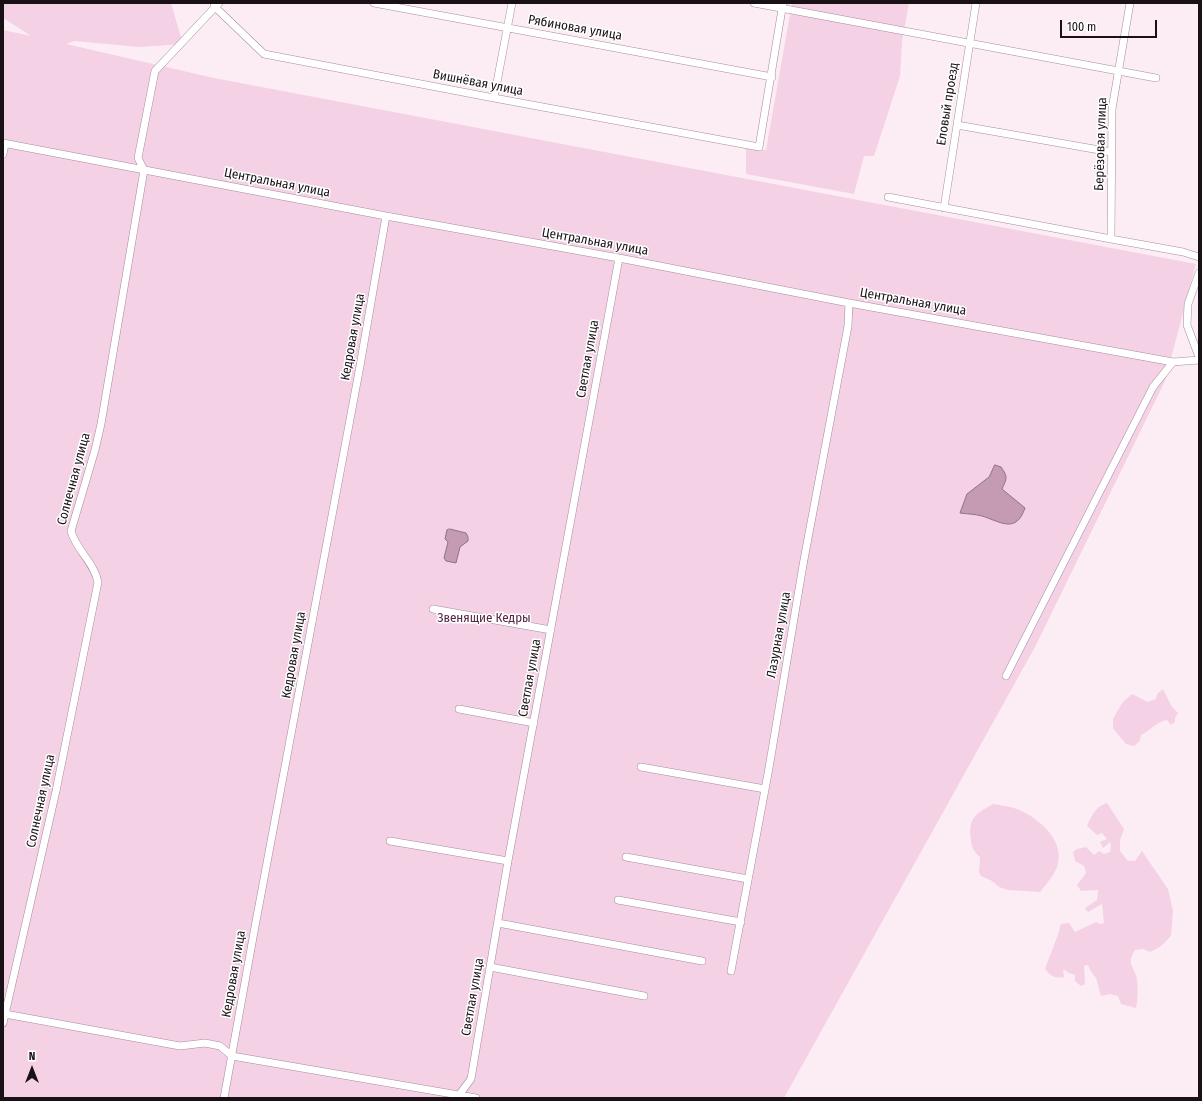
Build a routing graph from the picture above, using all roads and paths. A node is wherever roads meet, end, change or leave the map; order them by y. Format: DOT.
graph roads {
  1 [pos="374,3"];
  2 [pos="512,3"];
  3 [pos="754,3"];
  4 [pos="976,3"];
  5 [pos="1130,3"];
  6 [pos="216,4"];
  7 [pos="782,6"];
  8 [pos="508,28"];
  9 [pos="970,42"];
  10 [pos="1119,71"];
  11 [pos="772,77"];
  12 [pos="1156,78"];
  13 [pos="494,98"];
  14 [pos="957,126"];
  15 [pos="4,143"];
  16 [pos="1111,152"];
  17 [pos="3,154"];
  18 [pos="144,170"];
  19 [pos="888,197"];
  20 [pos="944,208"];
  21 [pos="386,216"];
  22 [pos="1111,239"];
  23 [pos="1199,257"];
  24 [pos="619,258"];
  25 [pos="1199,273"];
  26 [pos="849,303"];
  27 [pos="1199,358"];
  28 [pos="1173,362"];
  29 [pos="433,609"];
  30 [pos="551,630"];
  31 [pos="1006,676"];
  32 [pos="459,710"];
  33 [pos="534,723"];
  34 [pos="641,767"];
  35 [pos="765,789"];
  36 [pos="390,841"];
  37 [pos="626,857"];
  38 [pos="508,861"];
  39 [pos="748,879"];
  40 [pos="618,900"];
  41 [pos="741,922"];
  42 [pos="498,923"];
  43 [pos="702,961"];
  44 [pos="490,967"];
  45 [pos="731,971"];
  46 [pos="644,996"];
  47 [pos="5,1014"];
  48 [pos="3,1023"];
  49 [pos="232,1056"];
  50 [pos="459,1096"];
  51 [pos="224,1098"];
  52 [pos="476,1098"];
  1 -- 8 [label="street, Рябиновая улица"];
  2 -- 8 [label="street"];
  3 -- 7 [label="street"];
  4 -- 9 [label="street, Еловый проезд"];
  5 -- 10 [label="street, Берёзовая улица"];
  6 -- 13 [label="street, Вишнёвая улица"];
  6 -- 18 [label="street, Солнечная улица"];
  7 -- 9 [label="street"];
  7 -- 11 [label="street"];
  8 -- 11 [label="street, Рябиновая улица"];
  8 -- 13 [label="street"];
  9 -- 10 [label="street"];
  9 -- 14 [label="street, Еловый проезд"];
  10 -- 12 [label="street"];
  10 -- 16 [label="street, Берёзовая улица"];
  11 -- 13 [label="street, Вишнёвая улица"];
  14 -- 16 [label="street"];
  14 -- 20 [label="street, Еловый проезд"];
  15 -- 17 [label="street"];
  15 -- 18 [label="street, Центральная улица"];
  16 -- 22 [label="street, Берёзовая улица"];
  18 -- 21 [label="street, Центральная улица"];
  18 -- 47 [label="street, Солнечная улица"];
  19 -- 20 [label="street"];
  20 -- 22 [label="street"];
  21 -- 24 [label="street, Центральная улица"];
  21 -- 49 [label="street, Кедровая улица"];
  22 -- 23 [label="street"];
  24 -- 26 [label="street, Центральная улица"];
  24 -- 30 [label="street, Светлая улица"];
  25 -- 27 [label="street"];
  26 -- 28 [label="street, Центральная улица"];
  26 -- 35 [label="street, Лазурная улица"];
  27 -- 28 [label="street, Центральная улица"];
  28 -- 31 [label="street"];
  29 -- 30 [label="street"];
  30 -- 33 [label="street, Светлая улица"];
  32 -- 33 [label="street"];
  33 -- 38 [label="street, Светлая улица"];
  34 -- 35 [label="street"];
  35 -- 39 [label="street, Лазурная улица"];
  36 -- 38 [label="street"];
  37 -- 39 [label="street"];
  38 -- 42 [label="street, Светлая улица"];
  39 -- 41 [label="street, Лазурная улица"];
  40 -- 41 [label="street"];
  41 -- 45 [label="street, Лазурная улица"];
  42 -- 43 [label="street"];
  42 -- 44 [label="street, Светлая улица"];
  44 -- 46 [label="street"];
  44 -- 50 [label="street, Светлая улица"];
  47 -- 48 [label="street, Солнечная улица"];
  47 -- 49 [label="street"];
  49 -- 50 [label="street"];
  49 -- 51 [label="street, Кедровая улица"];
  50 -- 52 [label="street"];
}
